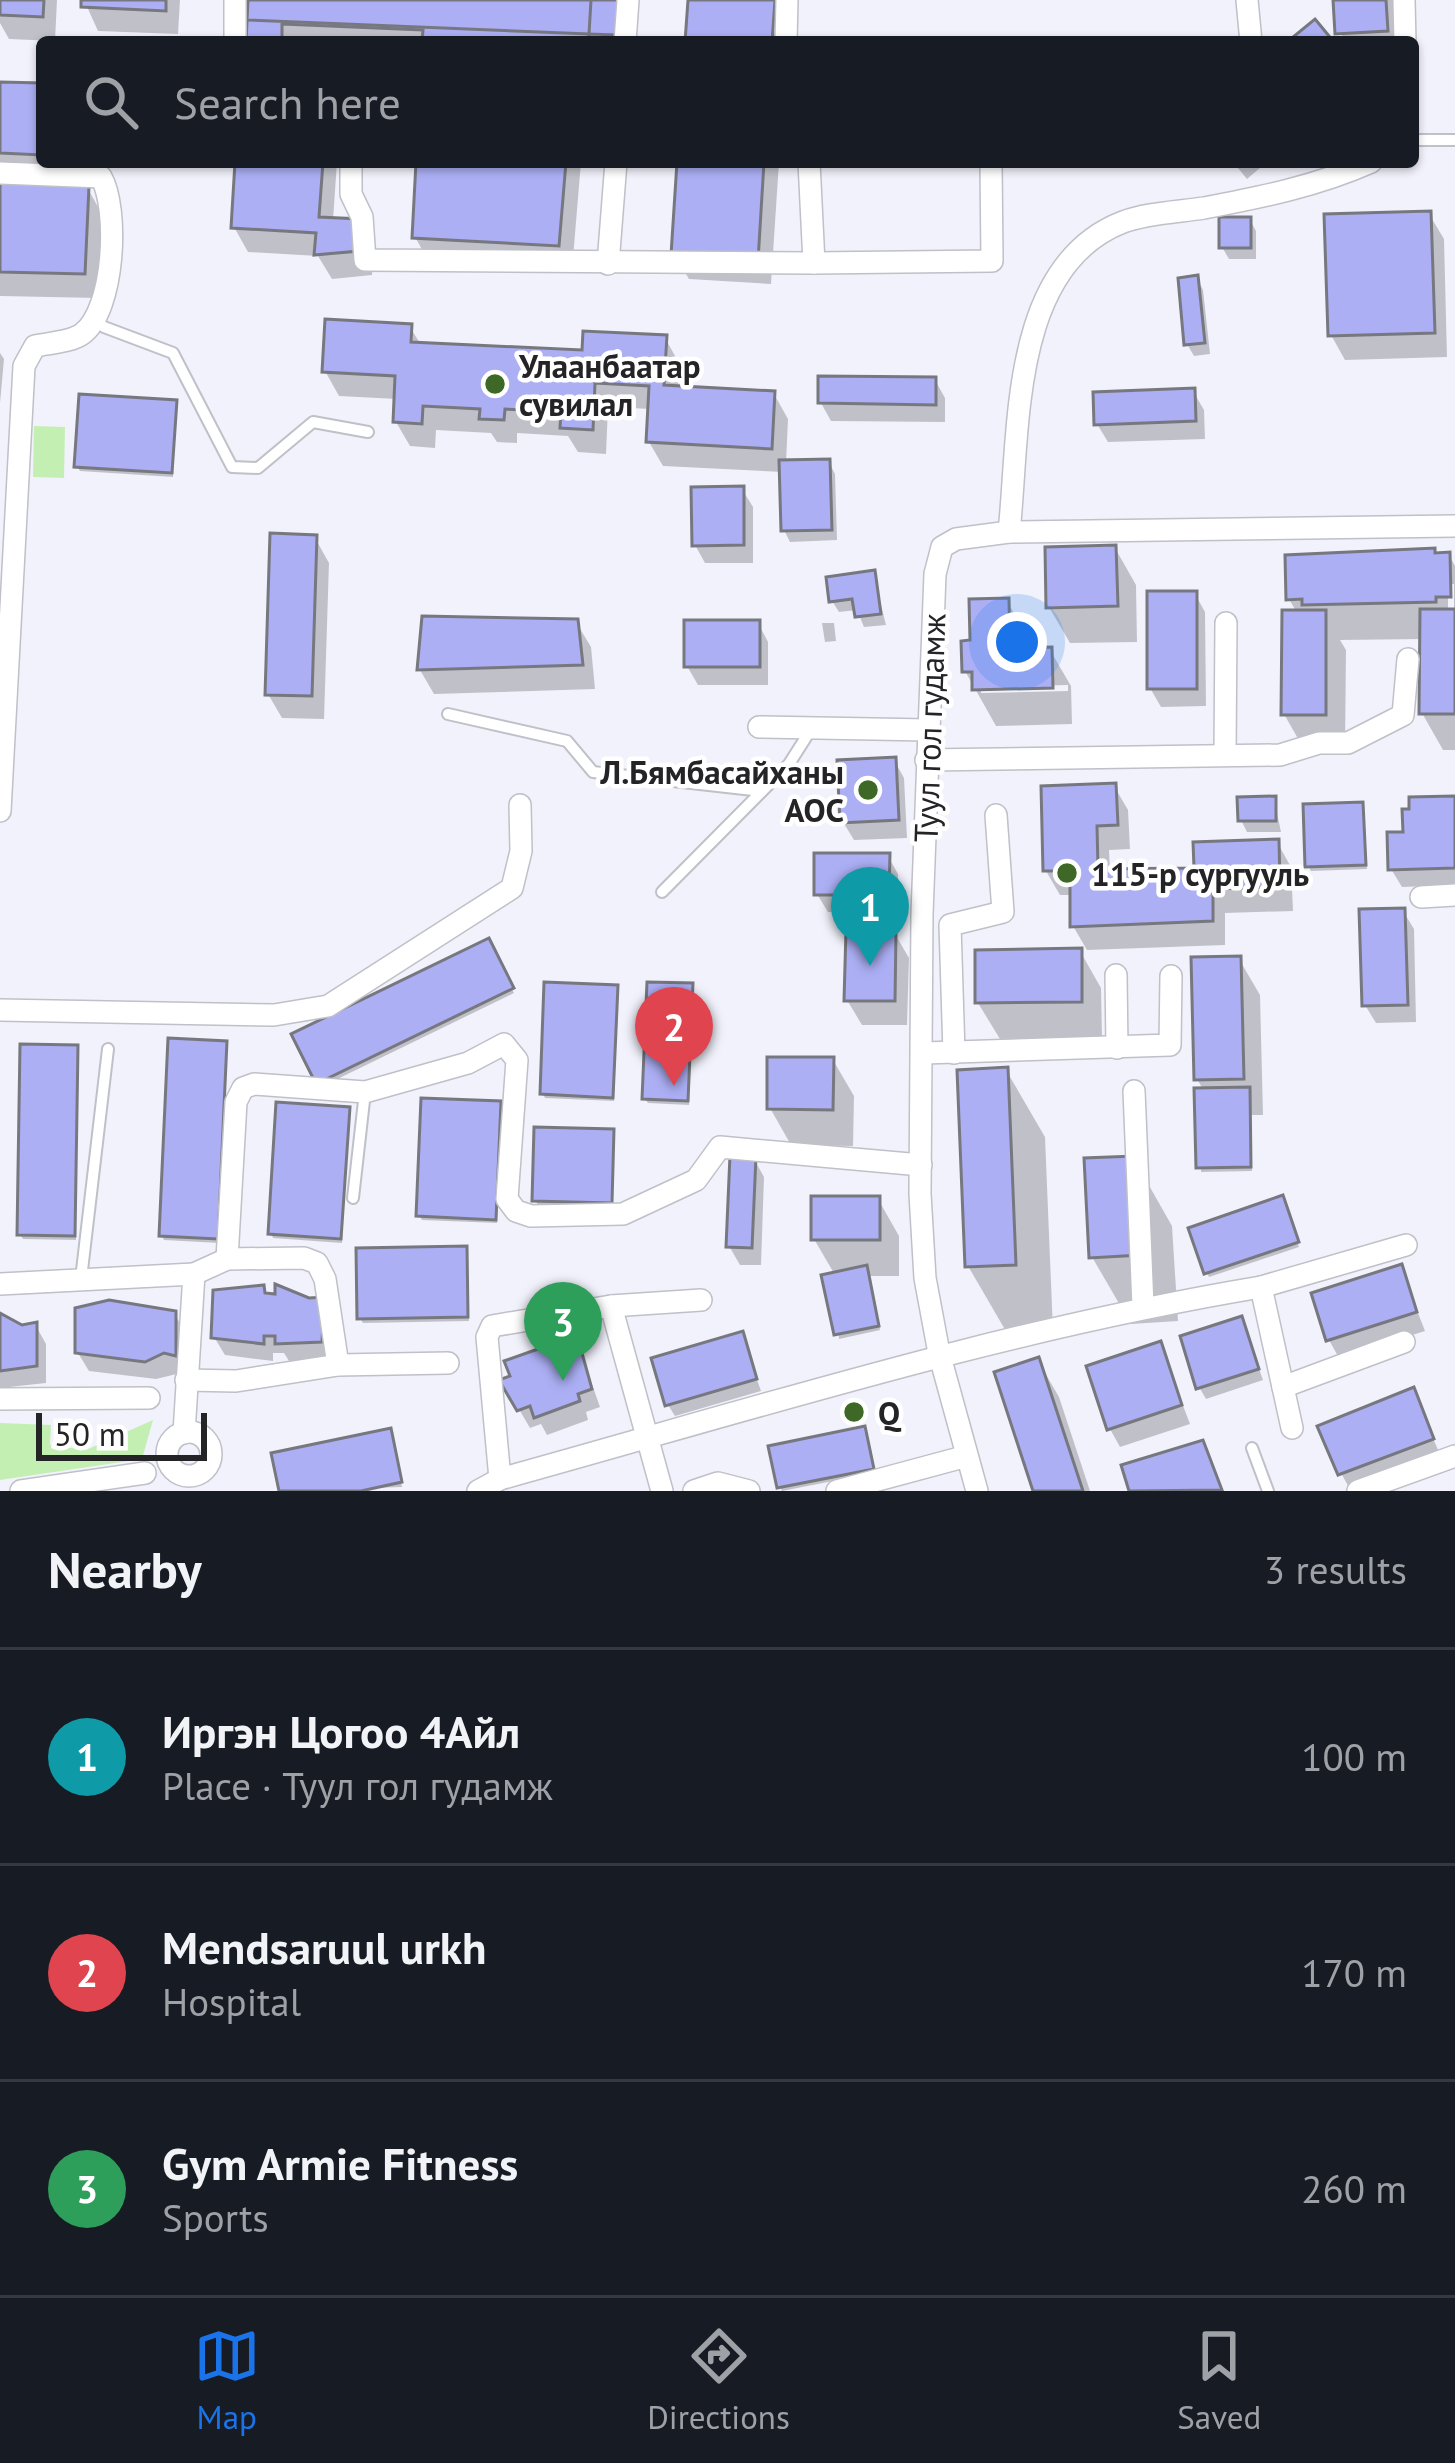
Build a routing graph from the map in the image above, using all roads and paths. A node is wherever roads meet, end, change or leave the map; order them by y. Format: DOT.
graph roads {
  1 [pos="235,0"];
  2 [pos="628,0"];
  3 [pos="788,0"];
  4 [pos="1247,0"];
  5 [pos="1404,0"];
  6 [pos="235,36"];
  7 [pos="625,36"];
  8 [pos="786,36"];
  9 [pos="1250,36"];
  10 [pos="1405,36"];
  11 [pos="1419,140"];
  12 [pos="1455,140"];
  13 [pos="351,168"];
  14 [pos="616,168"];
  15 [pos="809,168"];
  16 [pos="991,168"];
  17 [pos="1354,168"];
  18 [pos="0,173"];
  19 [pos="814,263"];
  20 [pos="608,264"];
  21 [pos="95,319"];
  22 [pos="368,432"];
  23 [pos="7,497"];
  24 [pos="1455,526"];
  25 [pos="1010,532"];
  26 [pos="1226,623"];
  27 [pos="1408,659"];
  28 [pos="448,714"];
  29 [pos="759,728"];
  30 [pos="812,728"];
  31 [pos="928,730"];
  32 [pos="1225,755"];
  33 [pos="926,760"];
  34 [pos="762,791"];
  35 [pos="520,805"];
  36 [pos="0,811"];
  37 [pos="996,815"];
  38 [pos="662,892"];
  39 [pos="1455,895"];
  40 [pos="1421,897"];
  41 [pos="1116,975"];
  42 [pos="1172,976"];
  43 [pos="0,1010"];
  44 [pos="1117,1048"];
  45 [pos="108,1049"];
  46 [pos="923,1053"];
  47 [pos="954,1053"];
  48 [pos="1134,1091"];
  49 [pos="365,1092"];
  50 [pos="921,1165"];
  51 [pos="353,1198"];
  52 [pos="1406,1245"];
  53 [pos="227,1259"];
  54 [pos="194,1274"];
  55 [pos="81,1282"];
  56 [pos="0,1284"];
  57 [pos="1262,1286"];
  58 [pos="701,1300"];
  59 [pos="610,1306"];
  60 [pos="1143,1306"];
  61 [pos="1404,1342"];
  62 [pos="939,1354"];
  63 [pos="448,1363"];
  64 [pos="338,1365"];
  65 [pos="186,1379"];
  66 [pos="1282,1387"];
  67 [pos="149,1398"];
  68 [pos="0,1400"];
  69 [pos="1292,1428"];
  70 [pos="184,1433"];
  71 [pos="650,1438"];
  72 [pos="1252,1448"];
  73 [pos="967,1456"];
  74 [pos="1455,1456"];
  75 [pos="146,1472"];
  76 [pos="500,1479"];
  77 [pos="190,1484"];
  78 [pos="20,1491"];
  79 [pos="478,1491"];
  80 [pos="662,1491"];
  81 [pos="694,1491"];
  82 [pos="749,1491"];
  83 [pos="837,1491"];
  84 [pos="976,1491"];
  85 [pos="1268,1491"];
  86 [pos="1358,1491"];
  1 -- 6 [label="street"];
  2 -- 7 [label="street"];
  3 -- 8 [label="street"];
  4 -- 9 [label="street"];
  5 -- 10 [label="street"];
  11 -- 12 [label="lane"];
  13 -- 20 [label="street"];
  14 -- 20 [label="street"];
  15 -- 19 [label="street"];
  16 -- 19 [label="street"];
  17 -- 25 [label="street"];
  18 -- 21 [label="street"];
  19 -- 20 [label="street"];
  21 -- 22 [label="lane"];
  21 -- 23 [label="street"];
  23 -- 36 [label="street"];
  24 -- 25 [label="street, Туул гол гудамж"];
  25 -- 31 [label="street, Туул гол гудамж"];
  26 -- 32 [label="street"];
  27 -- 32 [label="street"];
  28 -- 34 [label="lane"];
  29 -- 30 [label="street"];
  30 -- 31 [label="street"];
  30 -- 34 [label="lane"];
  31 -- 33 [label="street, Туул гол гудамж"];
  32 -- 33 [label="street"];
  33 -- 46 [label="street, Туул гол гудамж"];
  34 -- 38 [label="lane"];
  35 -- 43 [label="street"];
  37 -- 47 [label="street"];
  39 -- 40 [label="street"];
  41 -- 44 [label="street"];
  42 -- 44 [label="street"];
  44 -- 47 [label="street"];
  45 -- 55 [label="lane"];
  46 -- 47 [label="street"];
  46 -- 50 [label="street, Туул гол гудамж"];
  48 -- 60 [label="street"];
  49 -- 50 [label="street"];
  49 -- 51 [label="lane"];
  49 -- 53 [label="street"];
  50 -- 62 [label="street, Туул гол гудамж"];
  52 -- 57 [label="street"];
  53 -- 54 [label="street"];
  53 -- 64 [label="street"];
  54 -- 55 [label="street"];
  54 -- 65 [label="street"];
  55 -- 56 [label="street"];
  57 -- 60 [label="street"];
  57 -- 66 [label="street"];
  58 -- 59 [label="street"];
  59 -- 71 [label="street"];
  59 -- 76 [label="street"];
  60 -- 62 [label="street"];
  61 -- 66 [label="street"];
  62 -- 71 [label="street"];
  62 -- 73 [label="street, Туул гол гудамж"];
  63 -- 64 [label="street"];
  64 -- 65 [label="street"];
  65 -- 70 [label="street"];
  66 -- 69 [label="street"];
  67 -- 68 [label="street"];
  70 -- 77 [label="street"];
  70 -- 77 [label="street"];
  71 -- 76 [label="street"];
  71 -- 80 [label="street"];
  72 -- 85 [label="lane"];
  73 -- 83 [label="street"];
  73 -- 84 [label="street, Туул гол гудамж"];
  74 -- 86 [label="street"];
  75 -- 78 [label="street"];
  76 -- 79 [label="street"];
  81 -- 82 [label="street"];
}
